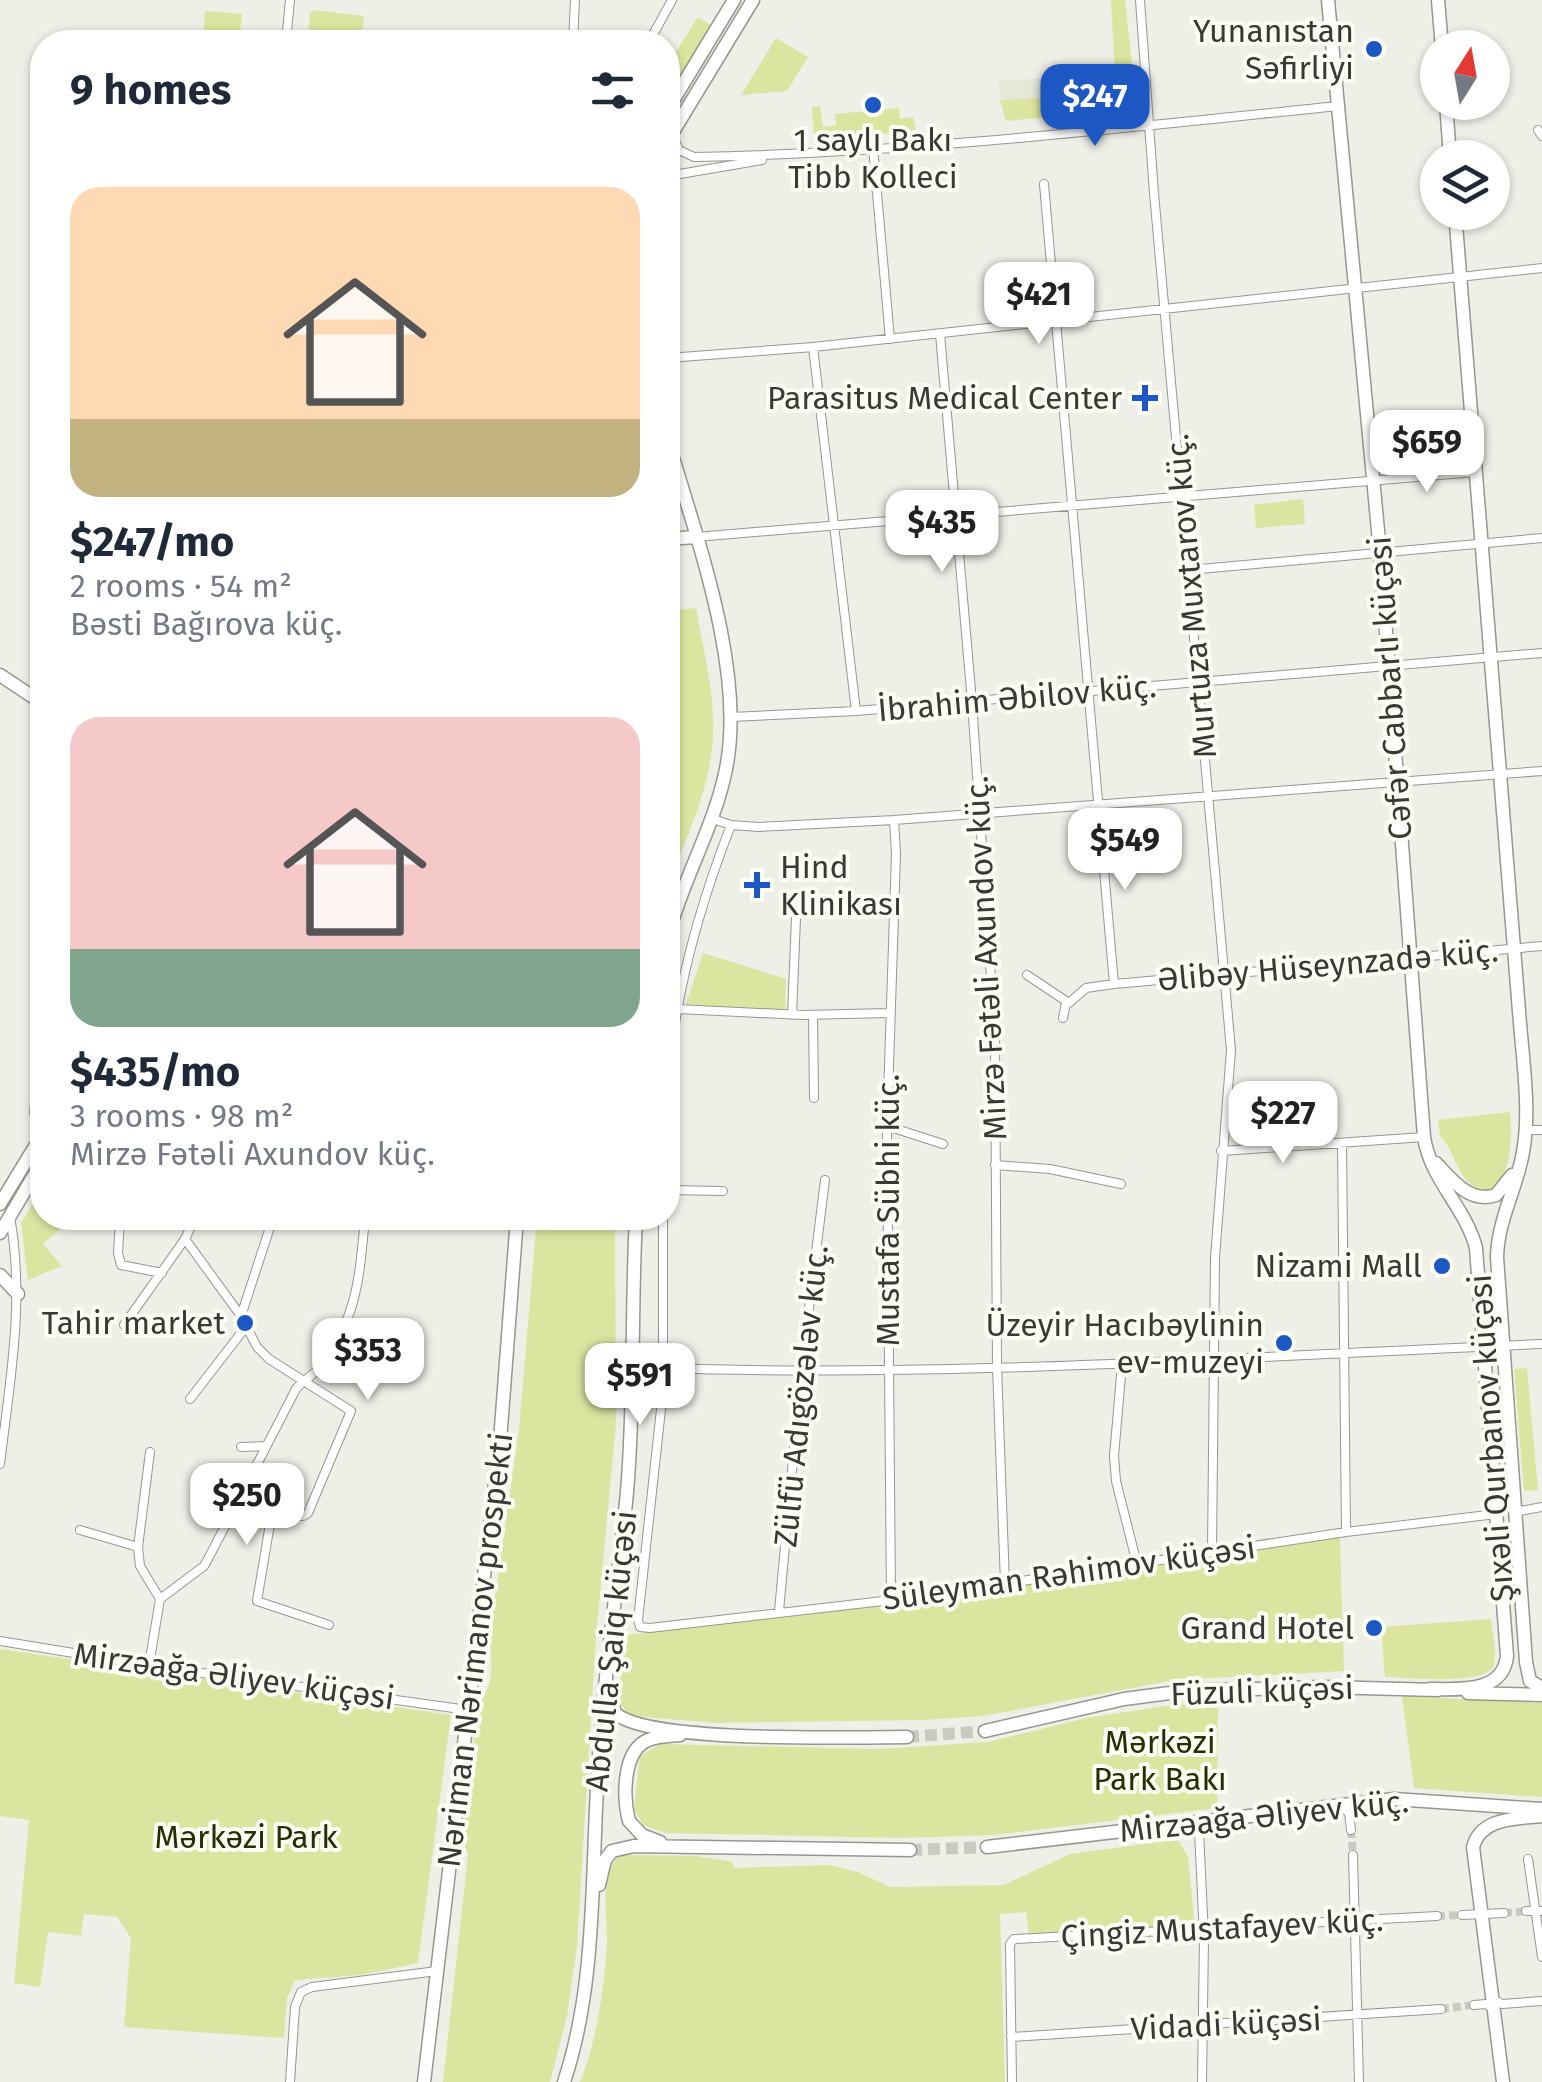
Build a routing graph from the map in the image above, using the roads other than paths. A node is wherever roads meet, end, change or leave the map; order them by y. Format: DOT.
graph roads {
  1 [pos="290,0"];
  2 [pos="575,0"];
  3 [pos="672,0"];
  4 [pos="734,0"];
  5 [pos="753,0"];
  6 [pos="1140,0"];
  7 [pos="1328,0"];
  8 [pos="1438,0"];
  9 [pos="287,30"];
  10 [pos="574,30"];
  11 [pos="656,30"];
  12 [pos="1440,30"];
  13 [pos="680,89"];
  14 [pos="1338,106"];
  15 [pos="680,120"];
  16 [pos="1150,125"];
  17 [pos="873,148"];
  18 [pos="680,150"];
  19 [pos="791,155"];
  20 [pos="680,174"];
  21 [pos="1044,184"];
  22 [pos="1456,230"];
  23 [pos="1542,268"];
  24 [pos="1460,278"];
  25 [pos="1356,288"];
  26 [pos="1164,309"];
  27 [pos="1055,321"];
  28 [pos="940,334"];
  29 [pos="890,339"];
  30 [pos="813,348"];
  31 [pos="680,357"];
  32 [pos="1476,472"];
  33 [pos="1374,481"];
  34 [pos="680,482"];
  35 [pos="1181,497"];
  36 [pos="1070,506"];
  37 [pos="955,517"];
  38 [pos="834,526"];
  39 [pos="696,536"];
  40 [pos="680,538"];
  41 [pos="1542,538"];
  42 [pos="1482,544"];
  43 [pos="1380,552"];
  44 [pos="1189,570"];
  45 [pos="1542,653"];
  46 [pos="1491,658"];
  47 [pos="1389,666"];
  48 [pos="0,675"];
  49 [pos="1200,684"];
  50 [pos="1088,692"];
  51 [pos="30,694"];
  52 [pos="972,702"];
  53 [pos="856,712"];
  54 [pos="730,717"];
  55 [pos="1542,771"];
  56 [pos="1500,774"];
  57 [pos="1398,783"];
  58 [pos="1210,797"];
  59 [pos="1099,806"];
  60 [pos="980,814"];
  61 [pos="710,818"];
  62 [pos="894,820"];
  63 [pos="731,825"];
  64 [pos="680,902"];
  65 [pos="796,918"];
  66 [pos="1542,946"];
  67 [pos="1514,948"];
  68 [pos="1410,959"];
  69 [pos="1027,975"];
  70 [pos="1224,975"];
  71 [pos="1114,984"];
  72 [pos="680,992"];
  73 [pos="1066,1003"];
  74 [pos="680,1009"];
  75 [pos="889,1013"];
  76 [pos="792,1014"];
  77 [pos="813,1015"];
  78 [pos="1062,1018"];
  79 [pos="814,1098"];
  80 [pos="887,1126"];
  81 [pos="1525,1130"];
  82 [pos="1542,1130"];
  83 [pos="1424,1137"];
  84 [pos="942,1144"];
  85 [pos="1342,1144"];
  86 [pos="1524,1150"];
  87 [pos="1221,1151"];
  88 [pos="30,1152"];
  89 [pos="1428,1154"];
  90 [pos="995,1166"];
  91 [pos="825,1180"];
  92 [pos="30,1182"];
  93 [pos="1121,1184"];
  94 [pos="680,1190"];
  95 [pos="723,1191"];
  96 [pos="0,1204"];
  97 [pos="10,1216"];
  98 [pos="120,1230"];
  99 [pos="189,1230"];
  100 [pos="269,1230"];
  101 [pos="363,1230"];
  102 [pos="516,1230"];
  103 [pos="524,1230"];
  104 [pos="627,1230"];
  105 [pos="635,1230"];
  106 [pos="664,1230"];
  107 [pos="0,1233"];
  108 [pos="185,1238"];
  109 [pos="162,1272"];
  110 [pos="0,1275"];
  111 [pos="632,1283"];
  112 [pos="18,1294"];
  113 [pos="512,1315"];
  114 [pos="242,1316"];
  115 [pos="124,1324"];
  116 [pos="245,1328"];
  117 [pos="1542,1344"];
  118 [pos="1484,1346"];
  119 [pos="1503,1346"];
  120 [pos="1342,1352"];
  121 [pos="1214,1360"];
  122 [pos="1122,1364"];
  123 [pos="998,1366"];
  124 [pos="664,1368"];
  125 [pos="887,1370"];
  126 [pos="801,1372"];
  127 [pos="303,1380"];
  128 [pos="190,1399"];
  129 [pos="266,1446"];
  130 [pos="241,1447"];
  131 [pos="150,1452"];
  132 [pos="0,1464"];
  133 [pos="240,1498"];
  134 [pos="1542,1507"];
  135 [pos="272,1512"];
  136 [pos="1514,1512"];
  137 [pos="1496,1514"];
  138 [pos="80,1530"];
  139 [pos="1346,1532"];
  140 [pos="138,1547"];
  141 [pos="1212,1552"];
  142 [pos="1137,1564"];
  143 [pos="1004,1584"];
  144 [pos="160,1599"];
  145 [pos="892,1600"];
  146 [pos="778,1611"];
  147 [pos="330,1625"];
  148 [pos="0,1641"];
  149 [pos="609,1655"];
  150 [pos="148,1665"];
  151 [pos="1430,1689"];
  152 [pos="1542,1692"];
  153 [pos="468,1710"];
  154 [pos="985,1731"];
  155 [pos="708,1734"];
  156 [pos="907,1737"];
  157 [pos="1323,1806"];
  158 [pos="1542,1809"];
  159 [pos="1542,1816"];
  160 [pos="1166,1824"];
  161 [pos="1351,1830"];
  162 [pos="987,1846"];
  163 [pos="710,1848"];
  164 [pos="910,1850"];
  165 [pos="1353,1854"];
  166 [pos="1528,1859"];
  167 [pos="1535,1911"];
  168 [pos="1504,1913"];
  169 [pos="1482,1914"];
  170 [pos="1462,1915"];
  171 [pos="1438,1916"];
  172 [pos="1356,1921"];
  173 [pos="1204,1929"];
  174 [pos="590,1932"];
  175 [pos="1542,1957"];
  176 [pos="437,1971"];
  177 [pos="1542,2000"];
  178 [pos="1474,2005"];
  179 [pos="1493,2005"];
  180 [pos="1441,2009"];
  181 [pos="1358,2016"];
  182 [pos="1202,2026"];
  183 [pos="1012,2037"];
  184 [pos="290,2082"];
  185 [pos="426,2082"];
  186 [pos="564,2082"];
  187 [pos="1012,2082"];
  188 [pos="1202,2082"];
  189 [pos="1359,2082"];
  190 [pos="1503,2082"];
  1 -- 9 [label="street"];
  2 -- 10 [label="street"];
  3 -- 11 [label="street"];
  4 -- 13 [label="main road"];
  5 -- 15 [label="main road"];
  6 -- 16 [label="street, Murtuza Muxtarov küç."];
  7 -- 14 [label="main road, Cəfər Cabbarlı küçəsi"];
  8 -- 12 [label="main road"];
  14 -- 16 [label="street"];
  14 -- 25 [label="main road, Cəfər Cabbarlı küçəsi"];
  16 -- 17 [label="street"];
  16 -- 26 [label="street, Murtuza Muxtarov küç."];
  17 -- 19 [label="street"];
  17 -- 29 [label="street"];
  18 -- 19 [label="street"];
  19 -- 20 [label="street"];
  21 -- 27 [label="street"];
  22 -- 24 [label="main road"];
  23 -- 24 [label="street"];
  24 -- 25 [label="street"];
  24 -- 32 [label="main road"];
  25 -- 26 [label="street"];
  25 -- 33 [label="main road, Cəfər Cabbarlı küçəsi"];
  26 -- 27 [label="street"];
  26 -- 35 [label="street, Murtuza Muxtarov küç."];
  27 -- 28 [label="street"];
  27 -- 36 [label="street"];
  28 -- 29 [label="street"];
  28 -- 37 [label="street, Mirzə Fətəli Axundov küç."];
  29 -- 30 [label="street"];
  30 -- 31 [label="street"];
  30 -- 38 [label="street"];
  32 -- 33 [label="street"];
  32 -- 42 [label="main road"];
  33 -- 35 [label="street"];
  33 -- 43 [label="main road, Cəfər Cabbarlı küçəsi"];
  34 -- 39 [label="main road"];
  35 -- 36 [label="street"];
  35 -- 44 [label="street, Murtuza Muxtarov küç."];
  36 -- 37 [label="street"];
  36 -- 50 [label="street"];
  37 -- 38 [label="street"];
  37 -- 52 [label="street, Mirzə Fətəli Axundov küç."];
  38 -- 39 [label="street"];
  38 -- 53 [label="street"];
  39 -- 40 [label="main road"];
  39 -- 54 [label="main road"];
  41 -- 42 [label="street"];
  42 -- 43 [label="street"];
  42 -- 46 [label="main road"];
  43 -- 44 [label="street"];
  43 -- 47 [label="main road, Cəfər Cabbarlı küçəsi"];
  44 -- 49 [label="street, Murtuza Muxtarov küç."];
  45 -- 46 [label="street, İbrahim Əbilov küç."];
  46 -- 47 [label="street, İbrahim Əbilov küç."];
  46 -- 56 [label="main road"];
  47 -- 49 [label="street, İbrahim Əbilov küç."];
  47 -- 57 [label="main road, Cəfər Cabbarlı küçəsi"];
  48 -- 51 [label="main road"];
  49 -- 50 [label="street, İbrahim Əbilov küç."];
  49 -- 58 [label="street, Murtuza Muxtarov küç."];
  50 -- 52 [label="street, İbrahim Əbilov küç."];
  50 -- 59 [label="street"];
  52 -- 53 [label="street, İbrahim Əbilov küç."];
  52 -- 60 [label="street, Mirzə Fətəli Axundov küç."];
  53 -- 54 [label="street, İbrahim Əbilov küç."];
  54 -- 61 [label="main road"];
  55 -- 56 [label="street"];
  56 -- 57 [label="street"];
  56 -- 67 [label="main road"];
  57 -- 58 [label="street"];
  57 -- 68 [label="main road, Cəfər Cabbarlı küçəsi"];
  58 -- 59 [label="street"];
  58 -- 70 [label="street, Murtuza Muxtarov küç."];
  59 -- 60 [label="street"];
  59 -- 71 [label="street"];
  60 -- 62 [label="street"];
  60 -- 90 [label="street, Mirzə Fətəli Axundov küç."];
  61 -- 63 [label="street"];
  61 -- 64 [label="main road"];
  62 -- 63 [label="street"];
  62 -- 75 [label="street, Mustafa Sübhi küç."];
  63 -- 72 [label="street"];
  65 -- 76 [label="street"];
  66 -- 67 [label="street, Əlibəy Hüseynzadə küç."];
  67 -- 68 [label="street, Əlibəy Hüseynzadə küç."];
  67 -- 81 [label="main road"];
  68 -- 70 [label="street, Əlibəy Hüseynzadə küç."];
  68 -- 83 [label="main road, Cəfər Cabbarlı küçəsi"];
  69 -- 73 [label="street"];
  70 -- 71 [label="street, Əlibəy Hüseynzadə küç."];
  70 -- 87 [label="street, Murtuza Muxtarov küç."];
  71 -- 73 [label="street, Əlibəy Hüseynzadə küç."];
  73 -- 78 [label="street"];
  74 -- 76 [label="street"];
  75 -- 77 [label="street"];
  75 -- 80 [label="street, Mustafa Sübhi küç."];
  76 -- 77 [label="street"];
  77 -- 79 [label="street"];
  80 -- 84 [label="street"];
  80 -- 125 [label="street, Mustafa Sübhi küç."];
  81 -- 82 [label="street"];
  81 -- 86 [label="main road"];
  83 -- 85 [label="street"];
  83 -- 89 [label="main road, Şıxəli Qurbanov küçəsi"];
  85 -- 87 [label="street"];
  85 -- 120 [label="street"];
  86 -- 89 [label="main road"];
  86 -- 119 [label="main road, Şıxəli Qurbanov küçəsi"];
  87 -- 121 [label="street, Murtuza Muxtarov küç."];
  88 -- 96 [label="main road"];
  89 -- 118 [label="main road, Şıxəli Qurbanov küçəsi"];
  90 -- 93 [label="street"];
  90 -- 123 [label="street, Mirzə Fətəli Axundov küç."];
  91 -- 126 [label="street, Zülfü Adıgözələv küç."];
  92 -- 97 [label="main road"];
  94 -- 95 [label="street"];
  97 -- 107 [label="main road"];
  97 -- 112 [label="street"];
  98 -- 109 [label="street"];
  99 -- 108 [label="street"];
  100 -- 114 [label="street"];
  101 -- 127 [label="street"];
  102 -- 113 [label="main road, Nəriman Nərimanov prospekti"];
  103 -- 113 [label="main road"];
  104 -- 111 [label="main road"];
  105 -- 111 [label="main road, Abdulla Şaiq küçəsi"];
  106 -- 124 [label="street"];
  108 -- 109 [label="street"];
  108 -- 114 [label="street"];
  109 -- 115 [label="street"];
  110 -- 112 [label="main road"];
  111 -- 149 [label="main road, Abdulla Şaiq küçəsi"];
  112 -- 132 [label="street"];
  113 -- 153 [label="main road, Nəriman Nərimanov prospekti"];
  114 -- 116 [label="street"];
  116 -- 127 [label="street"];
  116 -- 128 [label="street"];
  117 -- 119 [label="street"];
  118 -- 119 [label="street"];
  118 -- 120 [label="street"];
  118 -- 137 [label="main road, Şıxəli Qurbanov küçəsi"];
  119 -- 136 [label="main road, Şıxəli Qurbanov küçəsi"];
  120 -- 121 [label="street"];
  120 -- 139 [label="street"];
  121 -- 122 [label="street"];
  121 -- 141 [label="street, Murtuza Muxtarov küç."];
  122 -- 123 [label="street"];
  122 -- 142 [label="street"];
  123 -- 125 [label="street"];
  123 -- 143 [label="street, Mirzə Fətəli Axundov küç."];
  124 -- 126 [label="street"];
  124 -- 146 [label="street, Süleyman Rəhimov küçəsi"];
  125 -- 126 [label="street"];
  125 -- 145 [label="street, Mustafa Sübhi küç."];
  126 -- 146 [label="street, Zülfü Adıgözələv küç."];
  127 -- 129 [label="street"];
  127 -- 135 [label="street"];
  129 -- 130 [label="street"];
  129 -- 133 [label="street"];
  131 -- 140 [label="street"];
  133 -- 135 [label="street"];
  133 -- 144 [label="street"];
  134 -- 136 [label="street"];
  135 -- 147 [label="street"];
  136 -- 152 [label="main road, Şıxəli Qurbanov küçəsi"];
  137 -- 139 [label="street, Süleyman Rəhimov küçəsi"];
  137 -- 151 [label="main road, Şıxəli Qurbanov küçəsi"];
  138 -- 140 [label="street"];
  139 -- 141 [label="street, Süleyman Rəhimov küçəsi"];
  140 -- 144 [label="street"];
  141 -- 142 [label="street, Süleyman Rəhimov küçəsi"];
  142 -- 143 [label="street, Süleyman Rəhimov küçəsi"];
  143 -- 145 [label="street, Süleyman Rəhimov küçəsi"];
  144 -- 150 [label="street"];
  145 -- 146 [label="street, Süleyman Rəhimov küçəsi"];
  148 -- 150 [label="street, Mirzəağa Əliyev küçəsi"];
  149 -- 155 [label="main road"];
  149 -- 174 [label="main road, Abdulla Şaiq küçəsi"];
  150 -- 153 [label="street, Mirzəağa Əliyev küçəsi"];
  151 -- 152 [label="main road, Füzuli küçəsi"];
  151 -- 154 [label="main road, Füzuli küçəsi"];
  153 -- 176 [label="main road, Nəriman Nərimanov prospekti"];
  155 -- 156 [label="main road"];
  155 -- 163 [label="main road"];
  157 -- 158 [label="main road, Mirzəağa Əliyev küç."];
  157 -- 160 [label="main road, Mirzəağa Əliyev küç."];
  157 -- 161 [label="street"];
  159 -- 169 [label="main road"];
  160 -- 162 [label="main road, Mirzəağa Əliyev küç."];
  160 -- 173 [label="street"];
  163 -- 164 [label="main road"];
  163 -- 174 [label="main road"];
  165 -- 172 [label="street"];
  166 -- 167 [label="street"];
  167 -- 175 [label="street"];
  168 -- 169 [label="street"];
  169 -- 170 [label="street"];
  169 -- 179 [label="main road"];
  171 -- 172 [label="street, Çingiz Mustafayev küç."];
  172 -- 173 [label="street, Çingiz Mustafayev küç."];
  172 -- 181 [label="street"];
  173 -- 182 [label="street"];
  173 -- 183 [label="street, Çingiz Mustafayev küç."];
  174 -- 186 [label="main road, Abdulla Şaiq küçəsi"];
  176 -- 184 [label="street"];
  176 -- 185 [label="main road, Nəriman Nərimanov prospekti"];
  177 -- 179 [label="street"];
  178 -- 179 [label="street"];
  179 -- 190 [label="main road"];
  180 -- 181 [label="street, Vidadi küçəsi"];
  181 -- 182 [label="street, Vidadi küçəsi"];
  181 -- 189 [label="street"];
  182 -- 183 [label="street, Vidadi küçəsi"];
  182 -- 188 [label="street"];
  183 -- 187 [label="street"];
}
